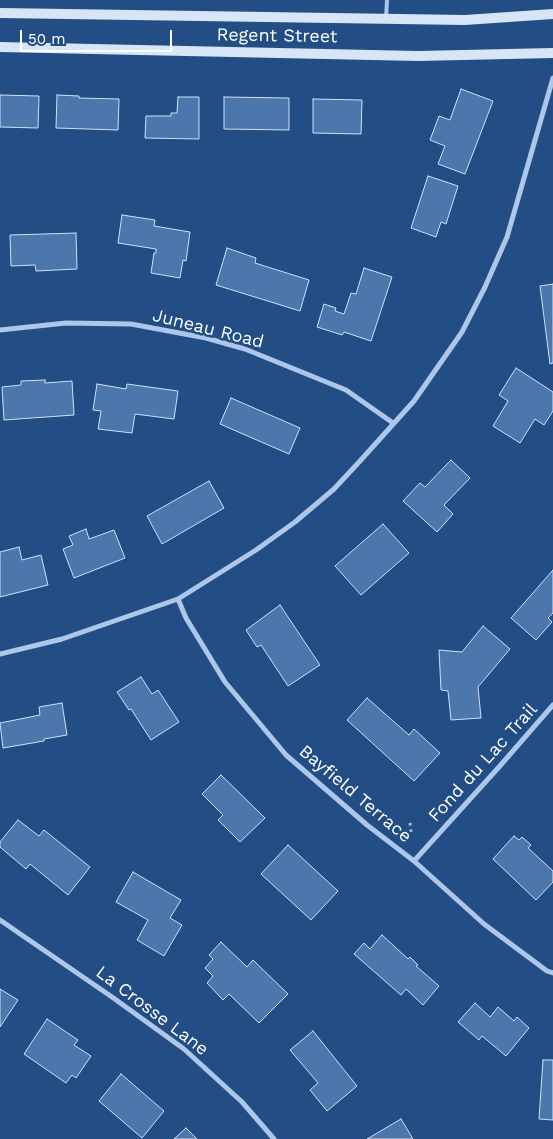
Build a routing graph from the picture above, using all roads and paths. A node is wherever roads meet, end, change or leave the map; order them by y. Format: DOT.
graph roads {
  1 [pos="387,0"];
  2 [pos="0,13"];
  3 [pos="553,14"];
  4 [pos="386,18"];
  5 [pos="0,47"];
  6 [pos="553,53"];
  7 [pos="553,78"];
  8 [pos="0,330"];
  9 [pos="393,423"];
  10 [pos="178,599"];
  11 [pos="0,654"];
  12 [pos="553,705"];
  13 [pos="410,823"];
  14 [pos="411,832"];
  15 [pos="414,861"];
  16 [pos="0,920"];
  17 [pos="553,973"];
  18 [pos="274,1139"];
  1 -- 4 [label="lane"];
  2 -- 4 [label="street, Regent Street"];
  3 -- 4 [label="street, Regent Street"];
  5 -- 6 [label="street, Regent Street"];
  7 -- 9 [label="street"];
  8 -- 9 [label="street, Juneau Road"];
  9 -- 10 [label="street"];
  10 -- 11 [label="street"];
  10 -- 15 [label="street, Bayfield Terrace"];
  12 -- 15 [label="street, Fond du Lac Trail"];
  13 -- 14 [label="path"];
  15 -- 17 [label="street, Bayfield Terrace"];
  16 -- 18 [label="street, La Crosse Lane"];
}
